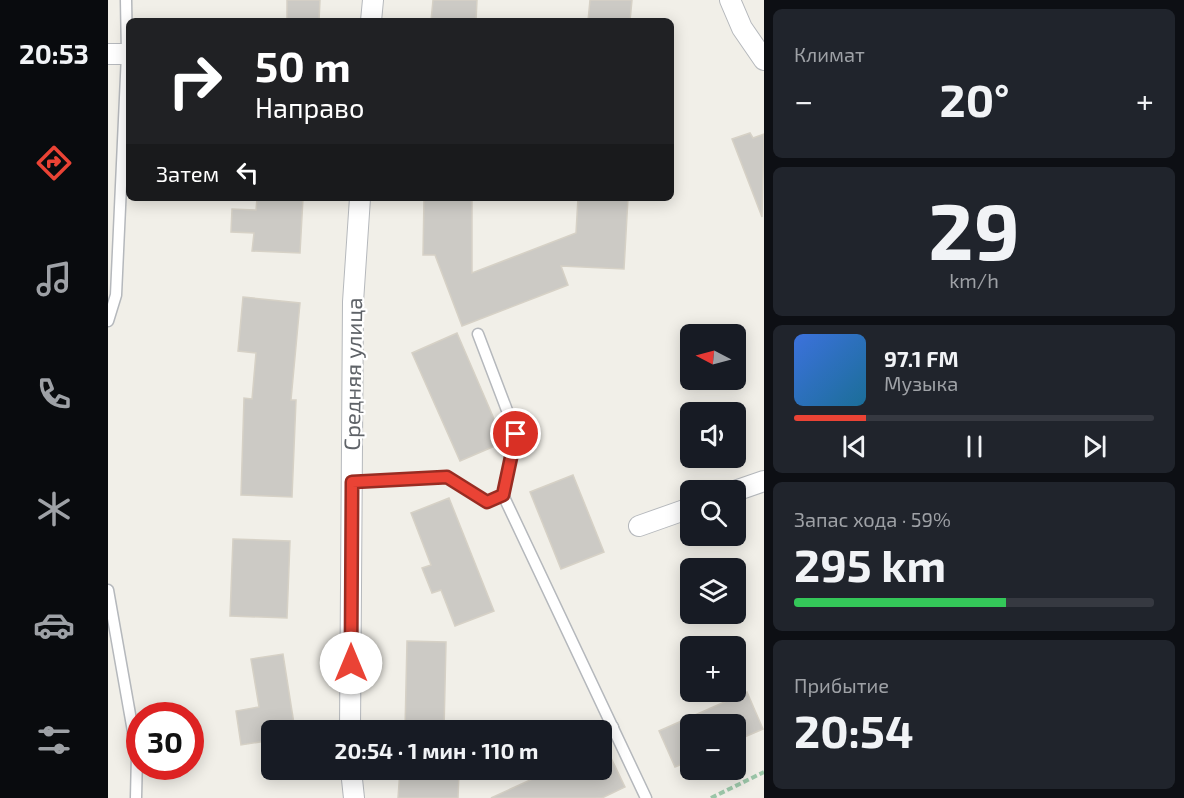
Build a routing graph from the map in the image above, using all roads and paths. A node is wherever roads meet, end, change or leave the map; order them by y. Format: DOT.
graph roads {
  1 [pos="126,0"];
  2 [pos="373,0"];
  3 [pos="730,0"];
  4 [pos="371,18"];
  5 [pos="121,54"];
  6 [pos="764,60"];
  7 [pos="360,201"];
  8 [pos="108,321"];
  9 [pos="478,334"];
  10 [pos="764,481"];
  11 [pos="352,482"];
  12 [pos="746,487"];
  13 [pos="503,495"];
  14 [pos="680,512"];
  15 [pos="639,526"];
  16 [pos="108,590"];
  17 [pos="350,720"];
  18 [pos="613,727"];
  19 [pos="764,772"];
  20 [pos="352,780"];
  21 [pos="136,798"];
  22 [pos="354,798"];
  23 [pos="646,798"];
  24 [pos="711,798"];
  1 -- 5 [label="lane"];
  2 -- 4 [label="street"];
  3 -- 6 [label="street"];
  5 -- 8 [label="lane"];
  7 -- 11 [label="street, Средняя улица"];
  9 -- 13 [label="lane"];
  10 -- 12 [label="street"];
  11 -- 13 [label="lane"];
  11 -- 17 [label="street, Средняя улица"];
  13 -- 18 [label="lane"];
  14 -- 15 [label="street"];
  16 -- 21 [label="lane"];
  18 -- 23 [label="lane"];
  19 -- 24 [label="path"];
  20 -- 22 [label="street"];
}
